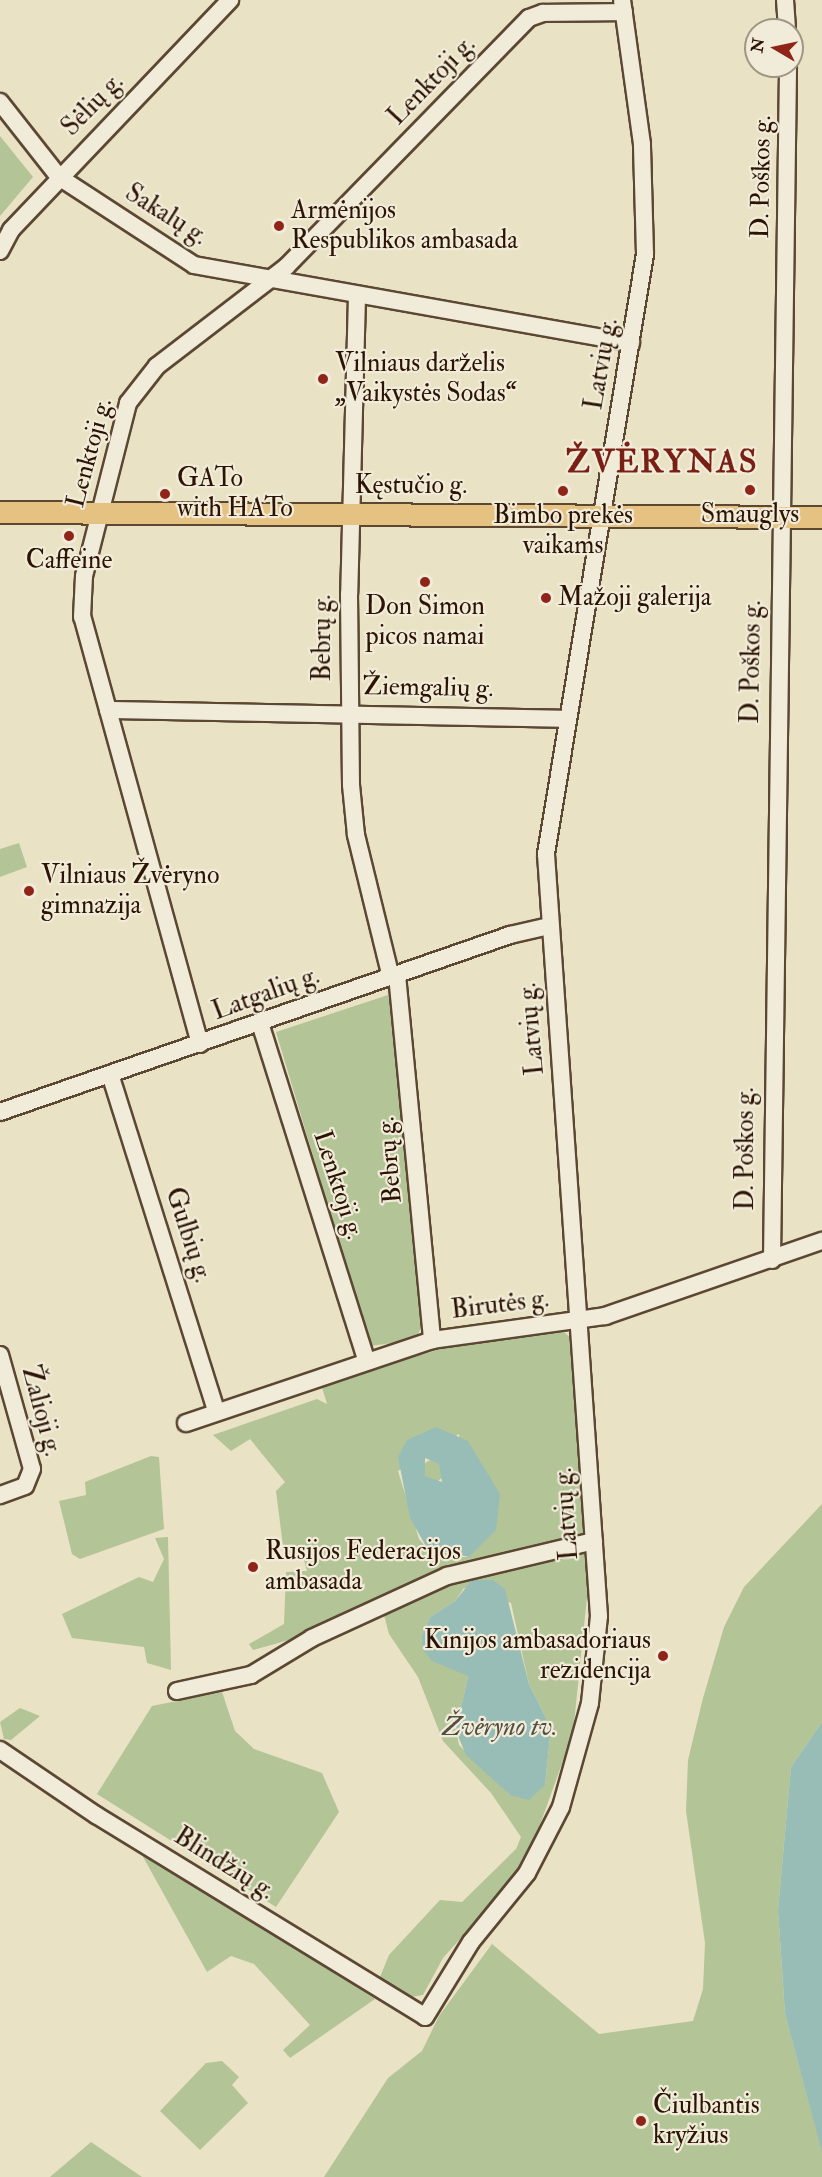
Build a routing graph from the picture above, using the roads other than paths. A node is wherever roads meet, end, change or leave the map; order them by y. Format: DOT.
graph roads {
  1 [pos="230,0"];
  2 [pos="785,0"];
  3 [pos="623,6"];
  4 [pos="786,18"];
  5 [pos="788,78"];
  6 [pos="0,102"];
  7 [pos="59,177"];
  8 [pos="0,250"];
  9 [pos="269,282"];
  10 [pos="357,296"];
  11 [pos="631,343"];
  12 [pos="0,512"];
  13 [pos="100,513"];
  14 [pos="602,513"];
  15 [pos="350,514"];
  16 [pos="781,516"];
  17 [pos="822,517"];
  18 [pos="108,710"];
  19 [pos="348,713"];
  20 [pos="567,719"];
  21 [pos="549,926"];
  22 [pos="394,976"];
  23 [pos="260,1023"];
  24 [pos="200,1044"];
  25 [pos="110,1074"];
  26 [pos="0,1112"];
  27 [pos="822,1241"];
  28 [pos="772,1260"];
  29 [pos="581,1321"];
  30 [pos="432,1340"];
  31 [pos="0,1355"];
  32 [pos="368,1362"];
  33 [pos="216,1411"];
  34 [pos="186,1423"];
  35 [pos="0,1495"];
  36 [pos="594,1541"];
  37 [pos="177,1691"];
  38 [pos="0,1750"];
  39 [pos="425,2017"];
  1 -- 7 [label="street, Sėlių g."];
  2 -- 4 [label="street"];
  3 -- 9 [label="street, Lenktoji g."];
  3 -- 11 [label="street, Latvių g."];
  5 -- 16 [label="street, D. Poškos g."];
  6 -- 7 [label="street, Sakalų g."];
  7 -- 8 [label="street, Sėlių g."];
  7 -- 9 [label="street, Sakalų g."];
  9 -- 10 [label="street, Sakalų g."];
  9 -- 13 [label="street, Lenktoji g."];
  10 -- 11 [label="street, Sakalų g."];
  10 -- 15 [label="street, Bebrų g."];
  11 -- 14 [label="street, Latvių g."];
  12 -- 13 [label="main road, Kęstučio g."];
  13 -- 15 [label="main road, Kęstučio g."];
  13 -- 18 [label="street, Lenktoji g."];
  14 -- 15 [label="main road, Kęstučio g."];
  14 -- 16 [label="main road, Kęstučio g."];
  14 -- 20 [label="street, Latvių g."];
  15 -- 19 [label="street, Bebrų g."];
  16 -- 17 [label="main road, Kęstučio g."];
  16 -- 28 [label="street, D. Poškos g."];
  18 -- 19 [label="street, Žiemgalių g."];
  18 -- 24 [label="street, Lenktoji g."];
  19 -- 20 [label="street, Žiemgalių g."];
  19 -- 22 [label="street, Bebrų g."];
  20 -- 21 [label="street, Latvių g."];
  21 -- 22 [label="street, Latgalių g."];
  21 -- 29 [label="street, Latvių g."];
  22 -- 23 [label="street, Latgalių g."];
  22 -- 30 [label="street, Bebrų g."];
  23 -- 24 [label="street, Latgalių g."];
  23 -- 32 [label="street, Lenktoji g."];
  24 -- 25 [label="street, Latgalių g."];
  25 -- 26 [label="street, Latgalių g."];
  25 -- 33 [label="street, Gulbių g."];
  27 -- 28 [label="street, Birutės g."];
  28 -- 29 [label="street, Birutės g."];
  29 -- 30 [label="street, Birutės g."];
  29 -- 36 [label="street, Latvių g."];
  30 -- 32 [label="street, Birutės g."];
  31 -- 35 [label="street, Žalioji g."];
  32 -- 33 [label="street, Birutės g."];
  33 -- 34 [label="street, Birutės g."];
  36 -- 37 [label="street"];
  36 -- 39 [label="street, Latvių g."];
  38 -- 39 [label="street, Blindžių g."];
}
